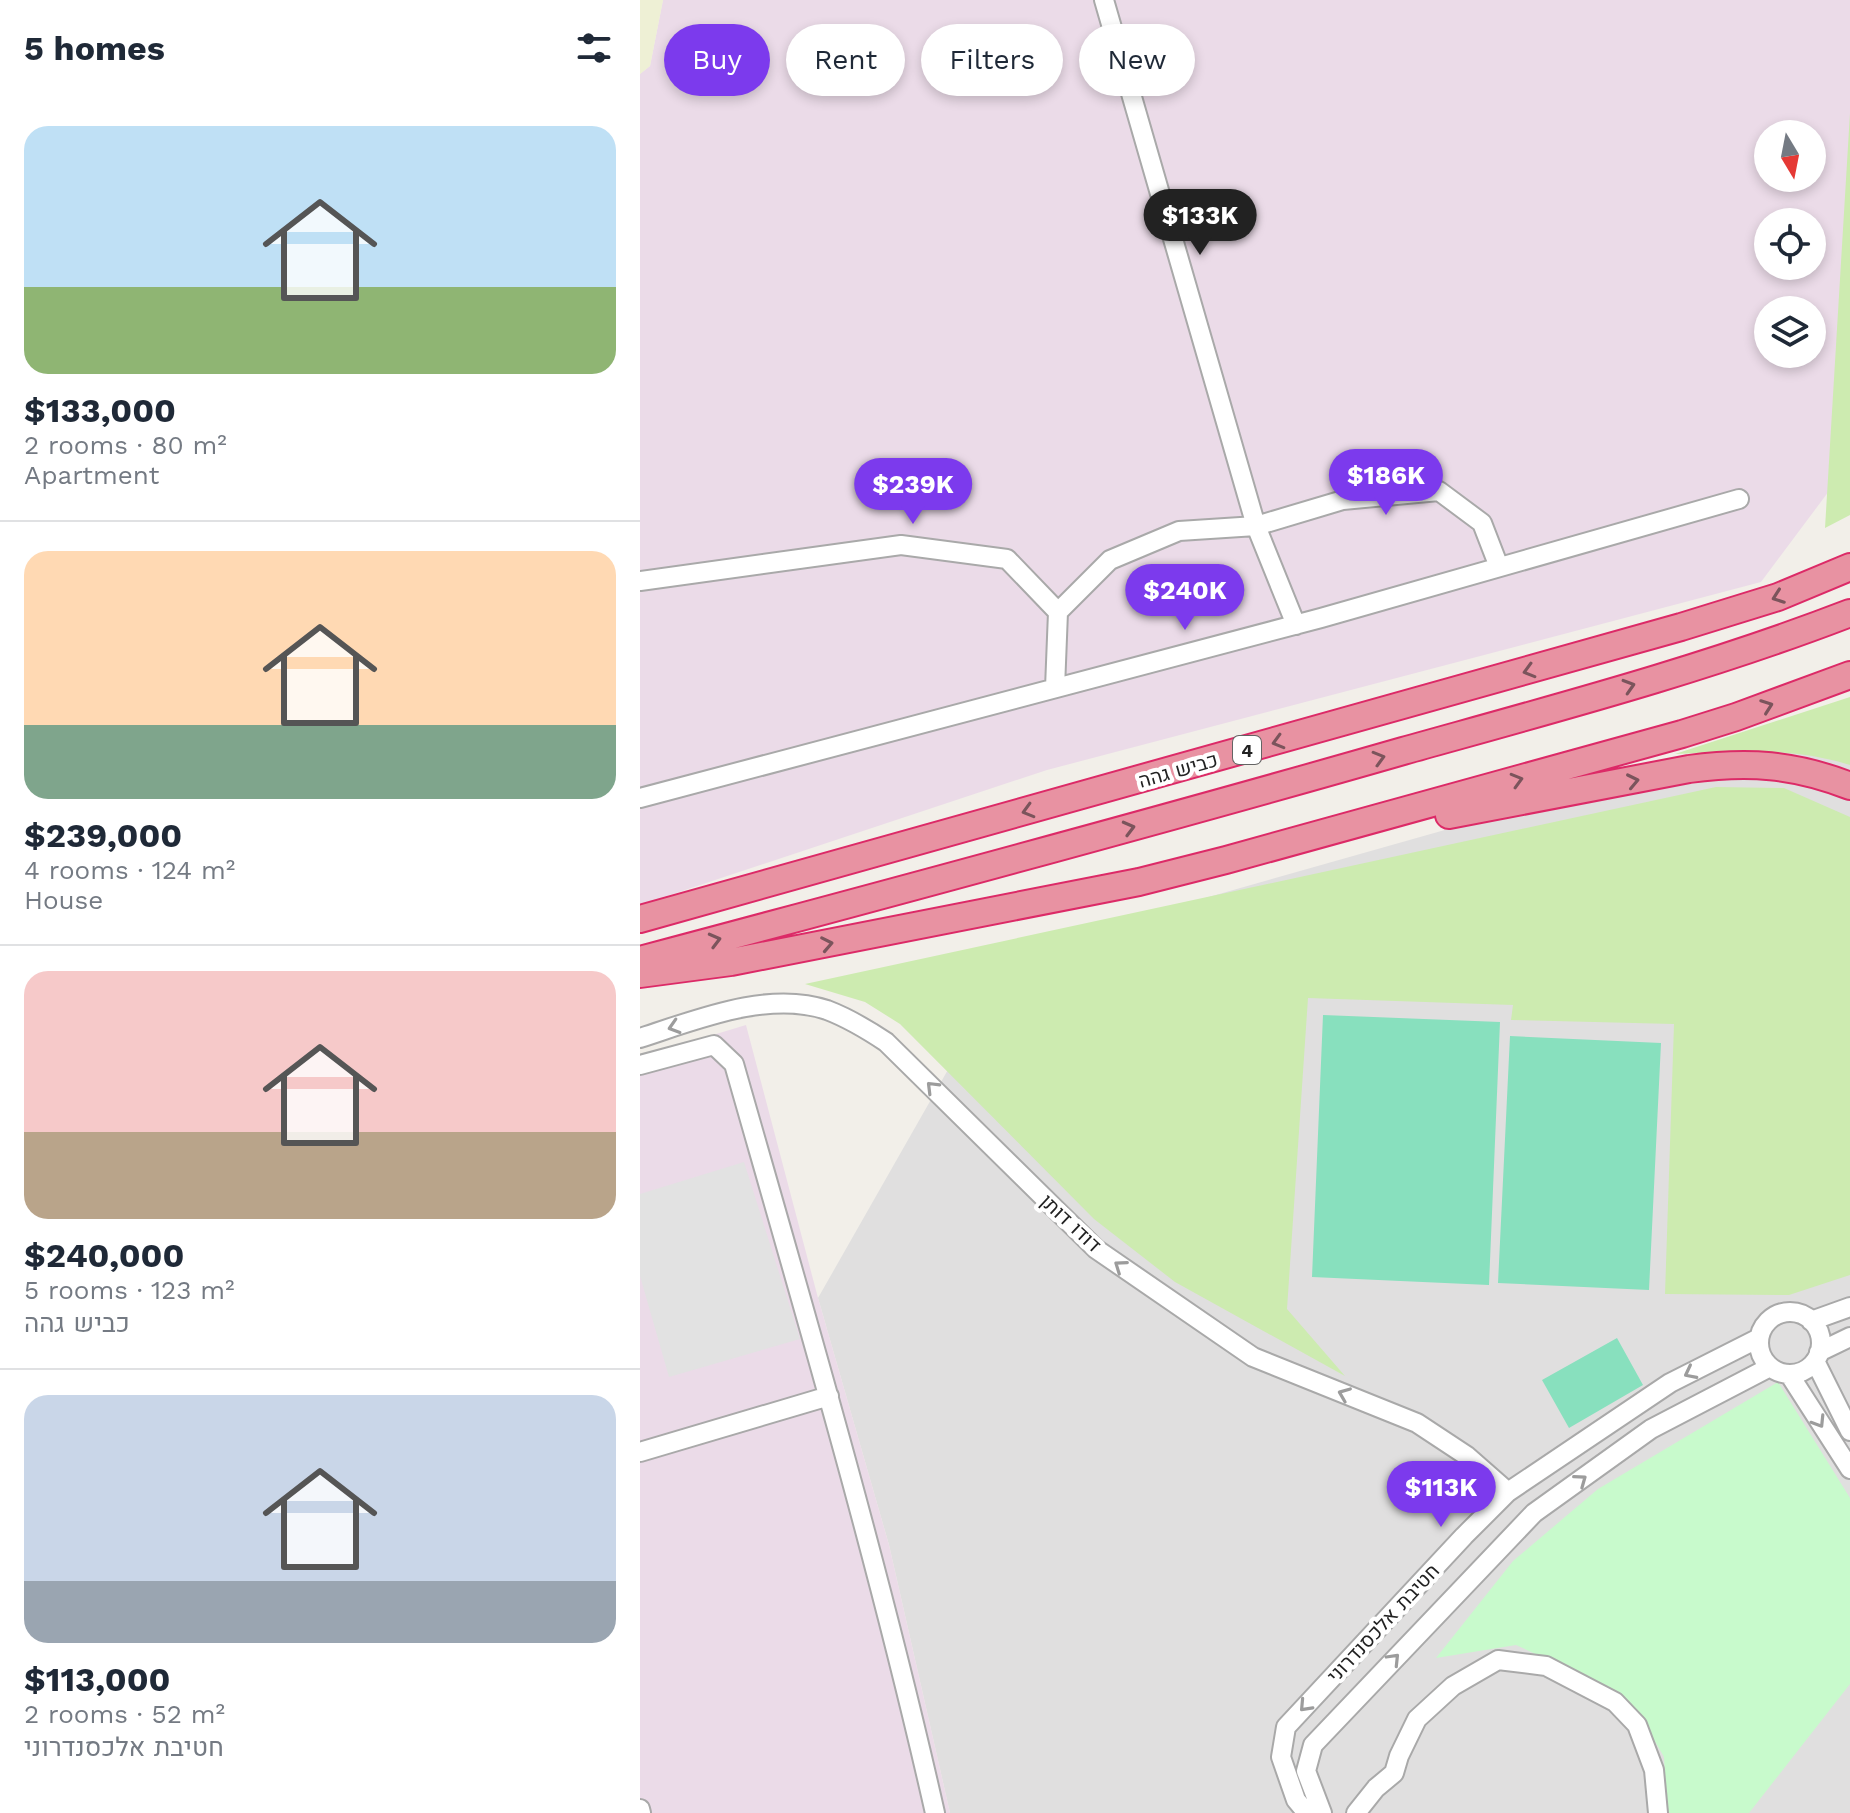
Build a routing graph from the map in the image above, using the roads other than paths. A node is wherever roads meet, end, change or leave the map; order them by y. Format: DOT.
graph roads {
  1 [pos="1104,0"];
  2 [pos="1739,499"];
  3 [pos="1256,526"];
  4 [pos="1499,567"];
  5 [pos="1850,567"];
  6 [pos="640,581"];
  7 [pos="1058,612"];
  8 [pos="1850,613"];
  9 [pos="1296,625"];
  10 [pos="1850,675"];
  11 [pos="1055,688"];
  12 [pos="1850,786"];
  13 [pos="640,798"];
  14 [pos="1226,860"];
  15 [pos="640,919"];
  16 [pos="640,960"];
  17 [pos="640,974"];
  18 [pos="640,1038"];
  19 [pos="640,1065"];
  20 [pos="1850,1307"];
  21 [pos="1811,1321"];
  22 [pos="1850,1337"];
  23 [pos="1759,1338"];
  24 [pos="1817,1357"];
  25 [pos="1770,1367"];
  26 [pos="1789,1374"];
  27 [pos="829,1396"];
  28 [pos="1850,1431"];
  29 [pos="640,1452"];
  30 [pos="1850,1469"];
  31 [pos="1508,1492"];
  32 [pos="935,1813"];
  33 [pos="1307,1813"];
  34 [pos="1322,1813"];
  35 [pos="1356,1813"];
  36 [pos="1658,1813"];
  1 -- 3 [label="street"];
  2 -- 4 [label="street"];
  3 -- 4 [label="street"];
  3 -- 7 [label="street"];
  3 -- 9 [label="street"];
  4 -- 9 [label="street"];
  5 -- 15 [label="highway, כביש גהה / 4, one-way"];
  6 -- 7 [label="street"];
  7 -- 11 [label="street"];
  16 -- 8 [label="highway, 4, one-way"];
  9 -- 11 [label="street"];
  14 -- 10 [label="highway, one-way"];
  11 -- 13 [label="street"];
  14 -- 12 [label="highway, one-way"];
  17 -- 14 [label="highway, one-way"];
  31 -- 18 [label="street, דודו דותן, one-way"];
  19 -- 27 [label="street"];
  20 -- 21 [label="street"];
  21 -- 23 [label="street"];
  21 -- 24 [label="street"];
  22 -- 24 [label="street"];
  23 -- 25 [label="street"];
  23 -- 31 [label="street, חטיבת אלכסנדרוני, one-way"];
  24 -- 26 [label="street"];
  24 -- 28 [label="street"];
  25 -- 26 [label="street"];
  34 -- 25 [label="street, חטיבת אלכסנדרוני, one-way"];
  26 -- 30 [label="street, one-way"];
  27 -- 29 [label="street"];
  27 -- 32 [label="street"];
  31 -- 33 [label="street, חטיבת אלכסנדרוני, one-way"];
  35 -- 36 [label="street"];
}
